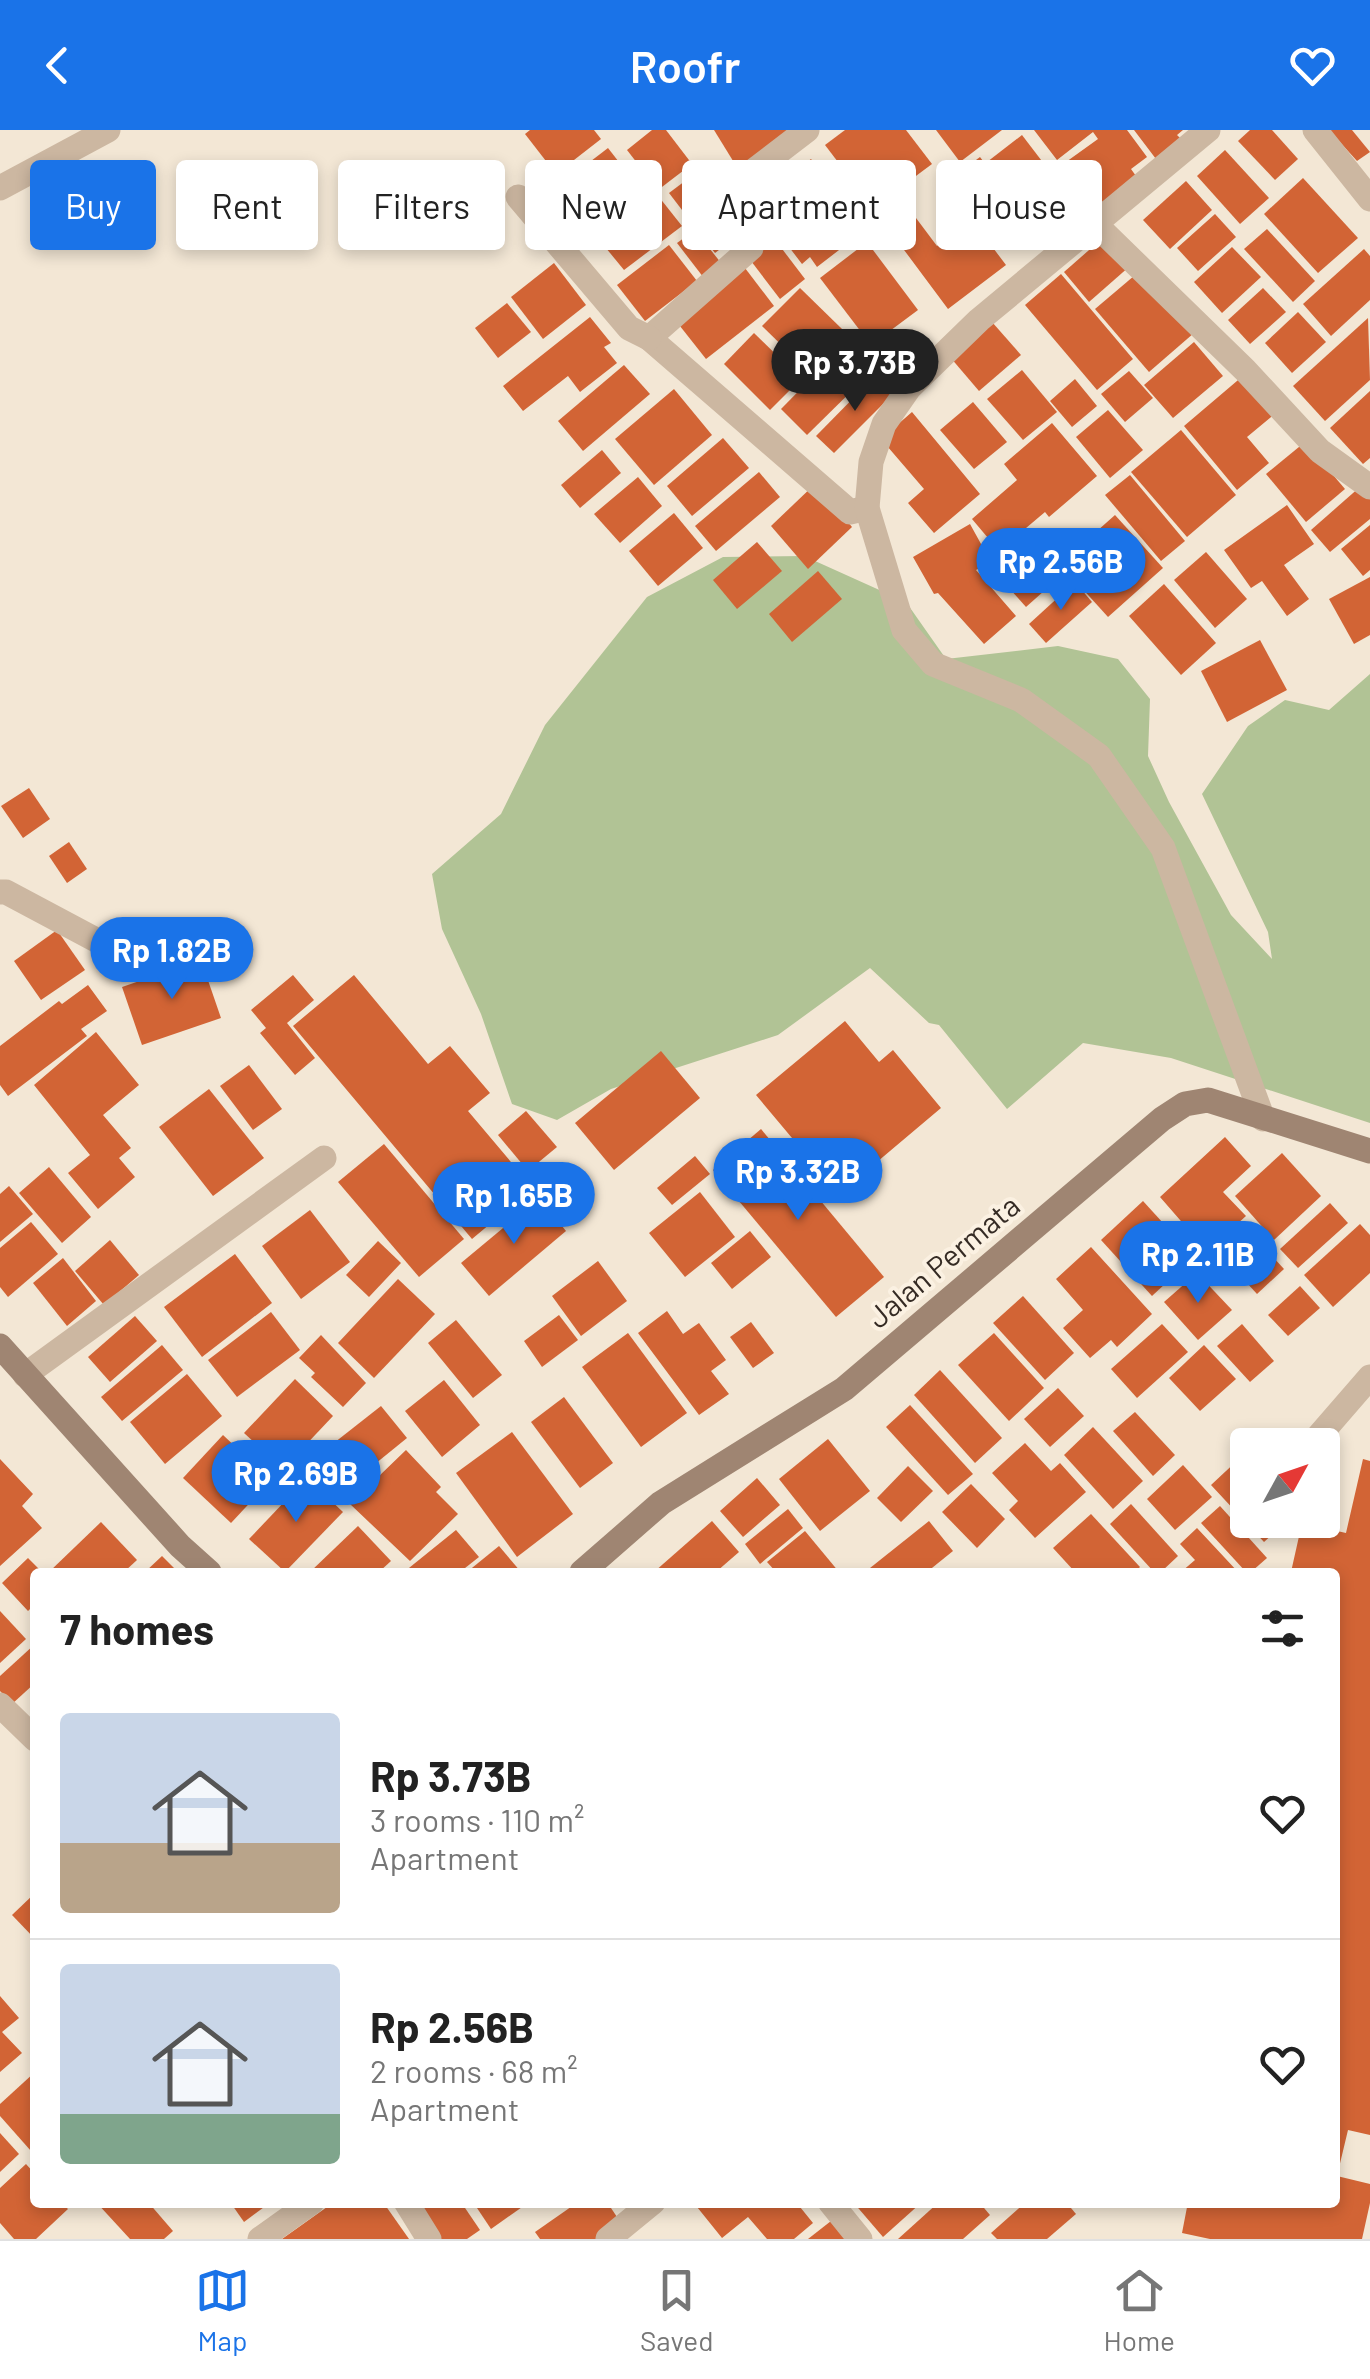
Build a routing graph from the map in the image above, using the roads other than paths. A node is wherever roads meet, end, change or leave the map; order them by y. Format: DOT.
graph roads {
  1 [pos="108,130"];
  2 [pos="807,130"];
  3 [pos="1208,130"];
  4 [pos="1316,130"];
  5 [pos="0,188"];
  6 [pos="518,197"];
  7 [pos="1370,199"];
  8 [pos="1102,216"];
  9 [pos="1102,230"];
  10 [pos="1061,250"];
  11 [pos="649,338"];
  12 [pos="1370,487"];
  13 [pos="867,508"];
  14 [pos="0,892"];
  15 [pos="128,957"];
  16 [pos="1263,1119"];
  17 [pos="1370,1151"];
  18 [pos="324,1158"];
  19 [pos="0,1346"];
  20 [pos="26,1375"];
  21 [pos="1370,1377"];
  22 [pos="1326,1428"];
  23 [pos="205,1568"];
  24 [pos="587,1568"];
  25 [pos="0,1706"];
  26 [pos="30,1734"];
  27 [pos="304,2208"];
  28 [pos="410,2208"];
  29 [pos="646,2208"];
  30 [pos="835,2208"];
  31 [pos="260,2239"];
  32 [pos="429,2239"];
  33 [pos="608,2239"];
  34 [pos="860,2239"];
  1 -- 5 [label="street"];
  2 -- 11 [label="street"];
  3 -- 8 [label="street"];
  4 -- 7 [label="street"];
  6 -- 11 [label="street"];
  9 -- 12 [label="street"];
  10 -- 13 [label="street"];
  11 -- 13 [label="street"];
  13 -- 16 [label="street"];
  14 -- 15 [label="street"];
  16 -- 17 [label="street, Jalan Permata"];
  16 -- 24 [label="street, Jalan Permata"];
  18 -- 20 [label="street"];
  19 -- 20 [label="street"];
  20 -- 23 [label="street"];
  21 -- 22 [label="street"];
  25 -- 26 [label="street"];
  27 -- 31 [label="street"];
  28 -- 32 [label="street"];
  29 -- 33 [label="street"];
  30 -- 34 [label="street"];
}
